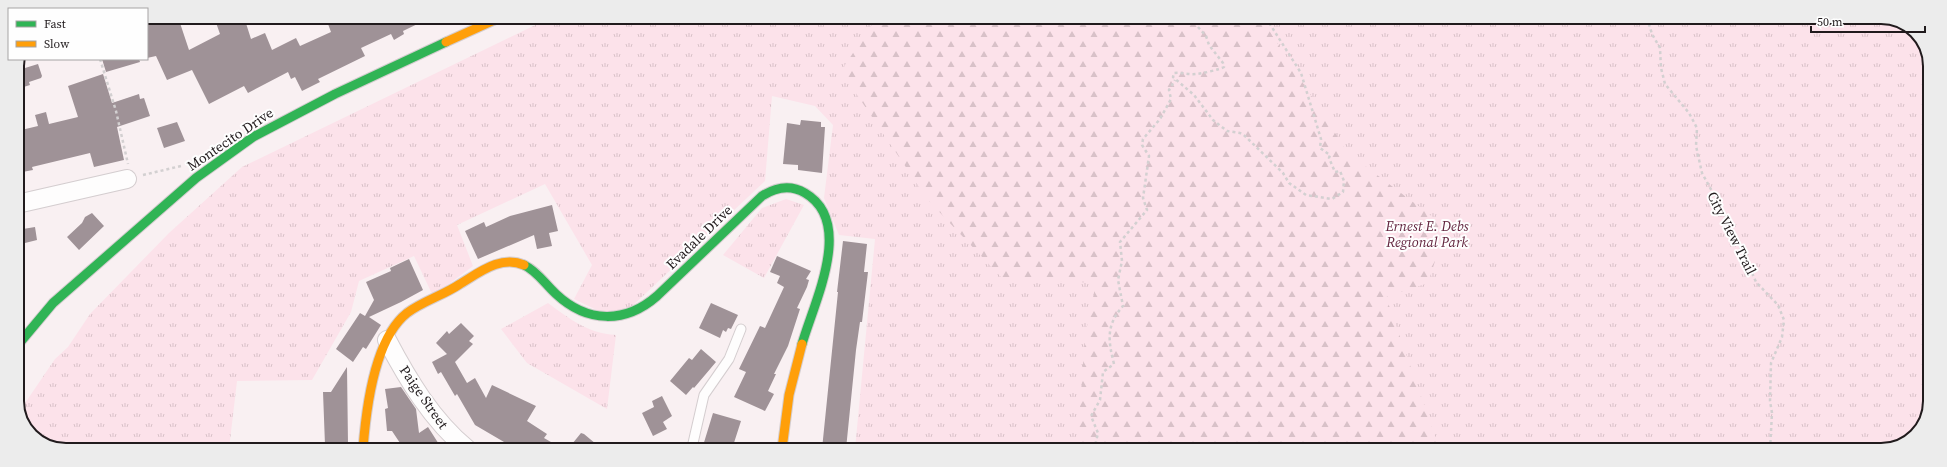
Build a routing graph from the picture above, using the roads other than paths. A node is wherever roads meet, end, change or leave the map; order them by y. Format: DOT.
graph roads {
  1 [pos="486,24"];
  2 [pos="127,179"];
  3 [pos="24,202"];
  4 [pos="742,328"];
  5 [pos="24,338"];
  6 [pos="387,340"];
  7 [pos="364,443"];
  8 [pos="459,443"];
  9 [pos="693,443"];
  10 [pos="783,443"];
  1 -- 5 [label="street, Montecito Drive"];
  2 -- 3 [label="street"];
  4 -- 9 [label="lane"];
  6 -- 7 [label="street, Evadale Drive"];
  6 -- 8 [label="street, Paige Street"];
  6 -- 10 [label="street, Evadale Drive"];
}
